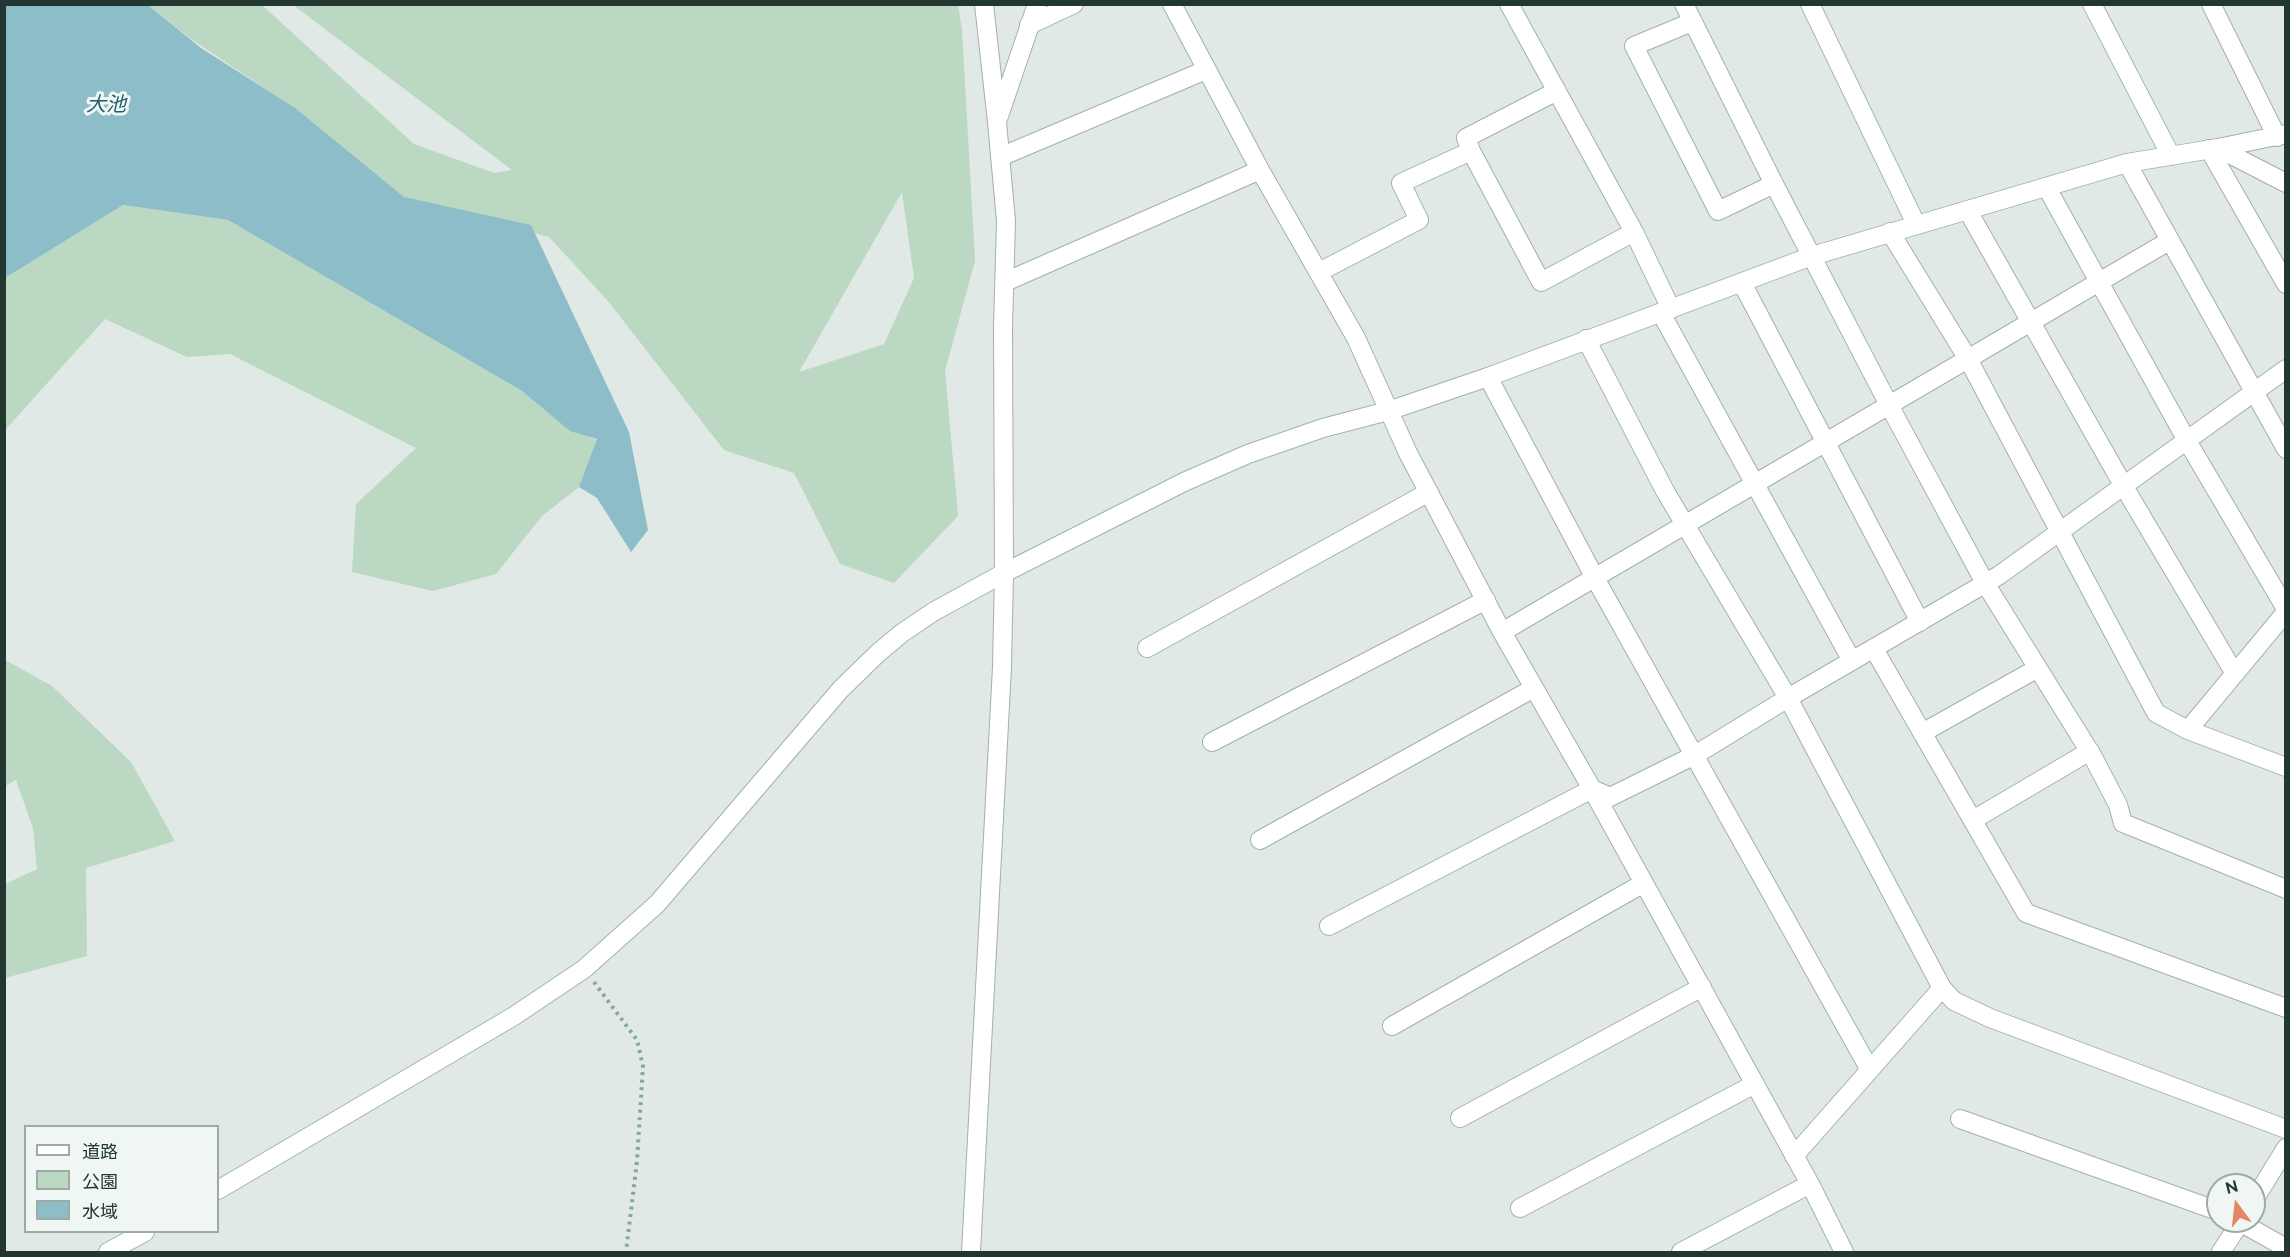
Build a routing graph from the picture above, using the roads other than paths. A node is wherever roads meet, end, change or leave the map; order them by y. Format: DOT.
graph roads {
  1 [pos="984,4"];
  2 [pos="1037,4"];
  3 [pos="1074,4"];
  4 [pos="1172,4"];
  5 [pos="1509,4"];
  6 [pos="1684,4"];
  7 [pos="1810,4"];
  8 [pos="2092,4"];
  9 [pos="2211,4"];
  10 [pos="1692,22"];
  11 [pos="1029,25"];
  12 [pos="1206,70"];
  13 [pos="1557,91"];
  14 [pos="997,122"];
  15 [pos="2281,135"];
  16 [pos="2214,149"];
  17 [pos="1471,151"];
  18 [pos="2171,156"];
  19 [pos="1000,157"];
  20 [pos="2127,163"];
  21 [pos="1260,170"];
  22 [pos="2286,183"];
  23 [pos="1774,184"];
  24 [pos="2047,188"];
  25 [pos="1968,211"];
  26 [pos="1916,224"];
  27 [pos="1634,232"];
  28 [pos="1890,232"];
  29 [pos="2169,241"];
  30 [pos="1812,256"];
  31 [pos="1319,272"];
  32 [pos="1005,282"];
  33 [pos="2100,282"];
  34 [pos="1742,283"];
  35 [pos="2286,284"];
  36 [pos="1666,311"];
  37 [pos="2031,323"];
  38 [pos="1586,339"];
  39 [pos="1968,359"];
  40 [pos="2286,369"];
  41 [pos="1488,377"];
  42 [pos="2254,391"];
  43 [pos="1889,405"];
  44 [pos="1388,411"];
  45 [pos="2186,440"];
  46 [pos="1824,444"];
  47 [pos="2286,448"];
  48 [pos="1754,485"];
  49 [pos="2122,485"];
  50 [pos="1429,492"];
  51 [pos="1685,525"];
  52 [pos="2058,532"];
  53 [pos="1004,573"];
  54 [pos="1595,578"];
  55 [pos="1985,583"];
  56 [pos="1486,600"];
  57 [pos="2286,610"];
  58 [pos="1920,622"];
  59 [pos="1502,632"];
  60 [pos="1147,648"];
  61 [pos="1874,649"];
  62 [pos="1852,661"];
  63 [pos="2038,668"];
  64 [pos="2235,674"];
  65 [pos="1534,688"];
  66 [pos="1788,698"];
  67 [pos="2187,730"];
  68 [pos="1922,733"];
  69 [pos="1212,742"];
  70 [pos="2090,751"];
  71 [pos="1695,755"];
  72 [pos="2286,767"];
  73 [pos="1592,789"];
  74 [pos="1973,820"];
  75 [pos="1260,840"];
  76 [pos="1644,883"];
  77 [pos="2286,889"];
  78 [pos="1329,926"];
  79 [pos="1702,987"];
  80 [pos="1942,988"];
  81 [pos="2286,1008"];
  82 [pos="1392,1026"];
  83 [pos="1870,1070"];
  84 [pos="1755,1084"];
  85 [pos="1460,1118"];
  86 [pos="1960,1119"];
  87 [pos="2286,1128"];
  88 [pos="2286,1148"];
  89 [pos="1794,1156"];
  90 [pos="2266,1180"];
  91 [pos="1810,1184"];
  92 [pos="219,1189"];
  93 [pos="2206,1207"];
  94 [pos="1520,1208"];
  95 [pos="143,1233"];
  96 [pos="2233,1233"];
  97 [pos="2259,1233"];
  98 [pos="2286,1248"];
  99 [pos="1693,1250"];
  100 [pos="108,1252"];
  101 [pos="971,1252"];
  102 [pos="1844,1252"];
  103 [pos="2221,1252"];
  1 -- 14 [label="street"];
  2 -- 11 [label="street"];
  3 -- 11 [label="street"];
  4 -- 12 [label="street"];
  5 -- 13 [label="street"];
  6 -- 10 [label="street"];
  7 -- 26 [label="street"];
  8 -- 18 [label="street"];
  9 -- 15 [label="street"];
  10 -- 23 [label="street"];
  10 -- 23 [label="street"];
  11 -- 14 [label="street"];
  12 -- 19 [label="street"];
  12 -- 21 [label="street"];
  13 -- 17 [label="street"];
  13 -- 27 [label="street"];
  14 -- 19 [label="street"];
  15 -- 16 [label="street"];
  16 -- 18 [label="street"];
  16 -- 22 [label="street"];
  16 -- 35 [label="street"];
  17 -- 27 [label="street"];
  17 -- 31 [label="street"];
  18 -- 20 [label="street"];
  19 -- 32 [label="street"];
  20 -- 24 [label="street"];
  20 -- 29 [label="street"];
  21 -- 31 [label="street"];
  21 -- 32 [label="street"];
  23 -- 30 [label="street"];
  24 -- 25 [label="street"];
  24 -- 33 [label="street"];
  25 -- 26 [label="street"];
  25 -- 37 [label="street"];
  26 -- 28 [label="street"];
  27 -- 36 [label="street"];
  28 -- 30 [label="street"];
  28 -- 39 [label="street"];
  29 -- 33 [label="street"];
  29 -- 42 [label="street"];
  30 -- 34 [label="street"];
  30 -- 43 [label="street"];
  31 -- 44 [label="street"];
  32 -- 53 [label="street"];
  33 -- 37 [label="street"];
  33 -- 45 [label="street"];
  34 -- 36 [label="street"];
  34 -- 46 [label="street"];
  36 -- 38 [label="street"];
  36 -- 48 [label="street"];
  37 -- 39 [label="street"];
  37 -- 49 [label="street"];
  38 -- 41 [label="street"];
  38 -- 51 [label="street"];
  39 -- 43 [label="street"];
  39 -- 52 [label="street"];
  40 -- 42 [label="street"];
  41 -- 44 [label="street"];
  41 -- 54 [label="street"];
  42 -- 45 [label="street"];
  42 -- 47 [label="street"];
  43 -- 46 [label="street"];
  43 -- 55 [label="street"];
  44 -- 50 [label="street"];
  44 -- 53 [label="street"];
  45 -- 49 [label="street"];
  45 -- 57 [label="street"];
  46 -- 48 [label="street"];
  46 -- 58 [label="street"];
  48 -- 51 [label="street"];
  48 -- 62 [label="street"];
  49 -- 52 [label="street"];
  49 -- 64 [label="street"];
  50 -- 56 [label="street"];
  50 -- 60 [label="street"];
  51 -- 54 [label="street"];
  51 -- 66 [label="street"];
  52 -- 55 [label="street"];
  52 -- 67 [label="street"];
  53 -- 92 [label="street"];
  53 -- 101 [label="street"];
  54 -- 59 [label="street"];
  54 -- 71 [label="street"];
  55 -- 58 [label="street"];
  55 -- 63 [label="street"];
  56 -- 59 [label="street"];
  56 -- 69 [label="street"];
  57 -- 64 [label="street"];
  58 -- 61 [label="street"];
  59 -- 65 [label="street"];
  61 -- 62 [label="street"];
  61 -- 68 [label="street"];
  62 -- 66 [label="street"];
  63 -- 68 [label="street"];
  63 -- 70 [label="street"];
  64 -- 67 [label="street"];
  65 -- 73 [label="street"];
  65 -- 75 [label="street"];
  66 -- 71 [label="street"];
  66 -- 80 [label="street"];
  67 -- 72 [label="street"];
  68 -- 74 [label="street"];
  70 -- 74 [label="street"];
  70 -- 77 [label="street"];
  71 -- 73 [label="street"];
  71 -- 83 [label="street"];
  73 -- 76 [label="street"];
  73 -- 78 [label="street"];
  74 -- 81 [label="street"];
  76 -- 79 [label="street"];
  76 -- 82 [label="street"];
  79 -- 84 [label="street"];
  79 -- 85 [label="street"];
  80 -- 83 [label="street"];
  80 -- 87 [label="street"];
  83 -- 89 [label="street"];
  84 -- 89 [label="street"];
  84 -- 94 [label="street"];
  86 -- 93 [label="street"];
  88 -- 90 [label="street"];
  89 -- 91 [label="street"];
  91 -- 99 [label="street"];
  91 -- 102 [label="street"];
  95 -- 100 [label="street"];
  96 -- 103 [label="street"];
  97 -- 98 [label="street"];
}
